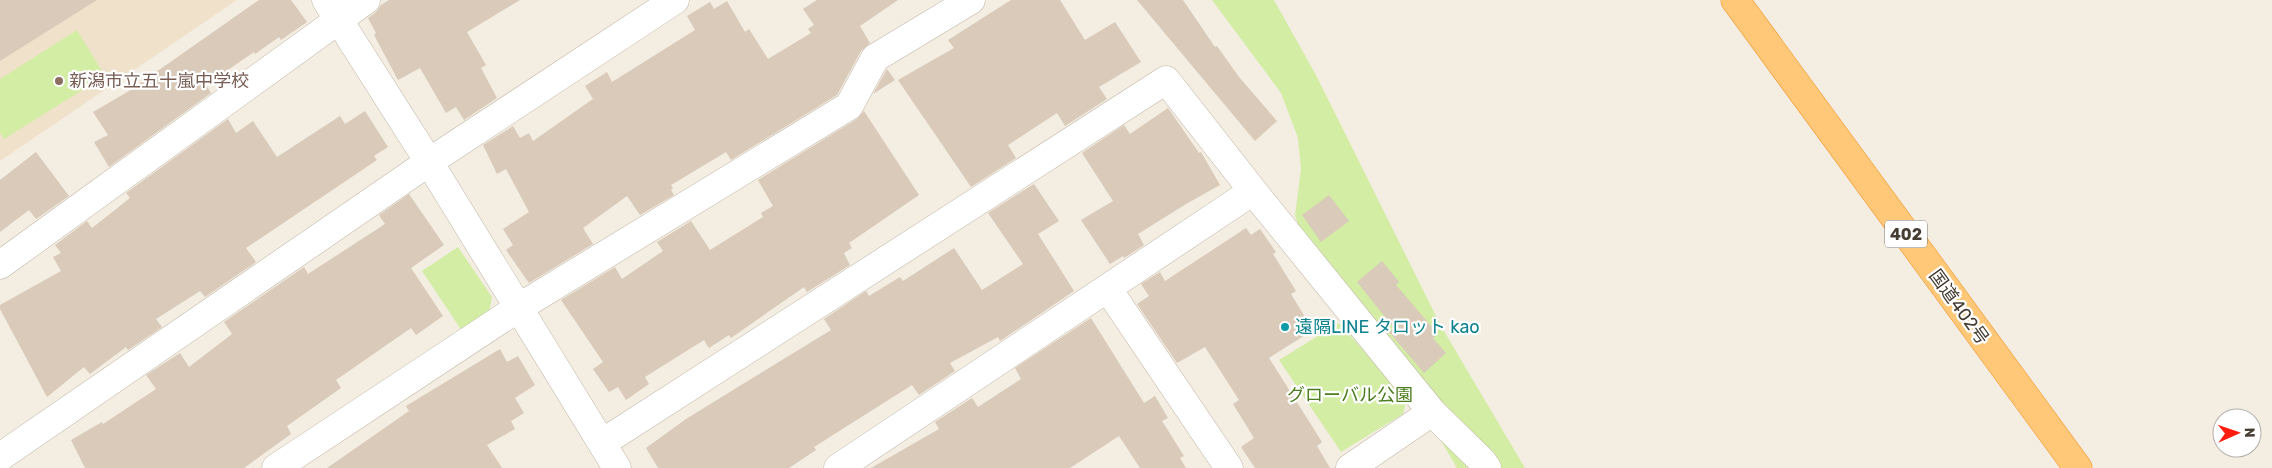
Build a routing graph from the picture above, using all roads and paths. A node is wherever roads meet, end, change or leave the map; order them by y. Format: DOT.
graph roads {
  1 [pos="366,0"];
  2 [pos="675,0"];
  3 [pos="971,0"];
  4 [pos="1734,0"];
  5 [pos="332,9"];
  6 [pos="429,162"];
  7 [pos="1253,191"];
  8 [pos="0,265"];
  9 [pos="1108,289"];
  10 [pos="518,308"];
  11 [pos="1432,412"];
  12 [pos="602,443"];
  13 [pos="0,457"];
  14 [pos="276,468"];
  15 [pos="617,468"];
  16 [pos="838,468"];
  17 [pos="1229,468"];
  18 [pos="1350,468"];
  19 [pos="1487,468"];
  20 [pos="2078,468"];
  1 -- 5 [label="street"];
  2 -- 6 [label="street"];
  3 -- 10 [label="street"];
  4 -- 20 [label="highway, 国道402号 / 402"];
  5 -- 6 [label="street"];
  5 -- 8 [label="street"];
  6 -- 10 [label="street"];
  6 -- 13 [label="street"];
  7 -- 9 [label="street"];
  7 -- 11 [label="street"];
  7 -- 12 [label="street"];
  9 -- 16 [label="street"];
  9 -- 17 [label="street"];
  10 -- 12 [label="street"];
  10 -- 14 [label="street"];
  11 -- 18 [label="street"];
  11 -- 19 [label="street"];
  12 -- 15 [label="street"];
}
